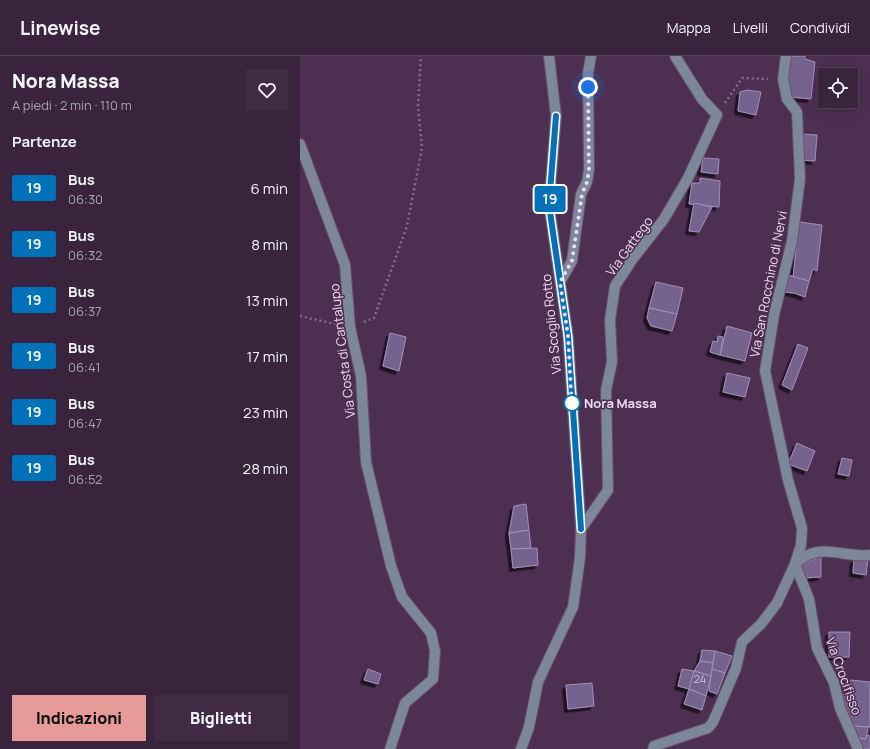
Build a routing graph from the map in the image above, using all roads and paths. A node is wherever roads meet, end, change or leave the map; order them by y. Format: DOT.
graph roads {
  1 [pos="421,56"];
  2 [pos="549,56"];
  3 [pos="590,56"];
  4 [pos="675,56"];
  5 [pos="786,56"];
  6 [pos="783,79"];
  7 [pos="716,115"];
  8 [pos="300,144"];
  9 [pos="560,282"];
  10 [pos="300,316"];
  11 [pos="350,327"];
  12 [pos="581,529"];
  13 [pos="870,555"];
  14 [pos="795,564"];
  15 [pos="390,749"];
  16 [pos="521,749"];
  17 [pos="653,749"];
  18 [pos="858,749"];
  1 -- 11 [label="path"];
  2 -- 9 [label="street, Via Scoglio Rotto"];
  3 -- 9 [label="street"];
  4 -- 7 [label="street"];
  5 -- 6 [label="street"];
  6 -- 7 [label="path"];
  6 -- 14 [label="street, Via San Rocchino di Nervi"];
  7 -- 12 [label="street, Via Gattego"];
  8 -- 11 [label="street, Via Costa di Cantalupo"];
  9 -- 12 [label="street, Via Scoglio Rotto"];
  10 -- 11 [label="path"];
  11 -- 15 [label="street, Via Costa di Cantalupo"];
  12 -- 16 [label="street, Via Scoglio Rotto"];
  13 -- 14 [label="street"];
  14 -- 17 [label="street, Via San Rocchino di Nervi"];
  14 -- 18 [label="street, Via Crocifisso"];
}
